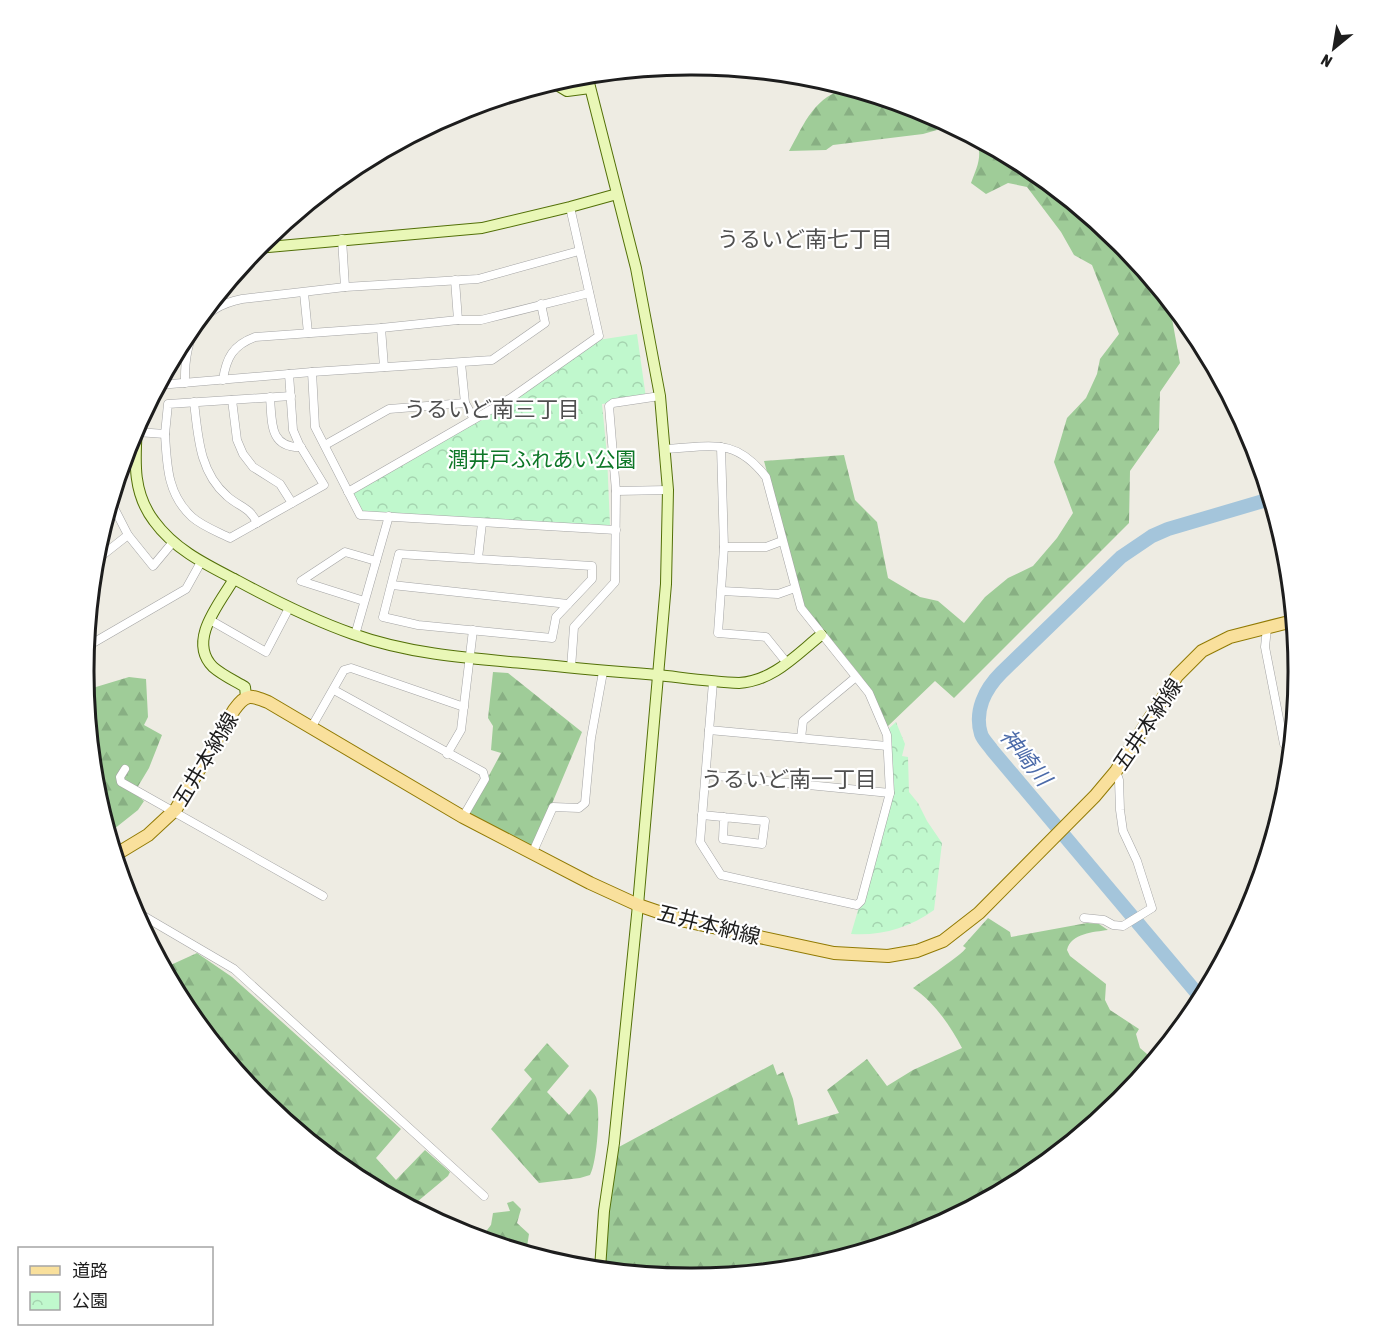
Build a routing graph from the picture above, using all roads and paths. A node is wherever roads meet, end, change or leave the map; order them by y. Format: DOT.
graph roads {
  1 [pos="589,84"];
  2 [pos="590,88"];
  3 [pos="563,89"];
  4 [pos="617,194"];
  5 [pos="570,207"];
  6 [pos="342,239"];
  7 [pos="273,246"];
  8 [pos="579,251"];
  9 [pos="455,280"];
  10 [pos="345,287"];
  11 [pos="304,293"];
  12 [pos="589,293"];
  13 [pos="541,304"];
  14 [pos="218,308"];
  15 [pos="458,320"];
  16 [pos="381,328"];
  17 [pos="308,333"];
  18 [pos="185,355"];
  19 [pos="461,363"];
  20 [pos="384,367"];
  21 [pos="312,372"];
  22 [pos="289,374"];
  23 [pos="223,380"];
  24 [pos="185,382"];
  25 [pos="168,384"];
  26 [pos="291,396"];
  27 [pos="660,396"];
  28 [pos="270,397"];
  29 [pos="232,399"];
  30 [pos="194,402"];
  31 [pos="465,403"];
  32 [pos="474,419"];
  33 [pos="146,431"];
  34 [pos="165,434"];
  35 [pos="325,445"];
  36 [pos="301,447"];
  37 [pos="722,447"];
  38 [pos="664,450"];
  39 [pos="136,454"];
  40 [pos="668,490"];
  41 [pos="616,491"];
  42 [pos="348,492"];
  43 [pos="292,503"];
  44 [pos="116,512"];
  45 [pos="389,516"];
  46 [pos="257,523"];
  47 [pos="482,523"];
  48 [pos="616,530"];
  49 [pos="128,535"];
  50 [pos="782,541"];
  51 [pos="173,542"];
  52 [pos="724,547"];
  53 [pos="107,549"];
  54 [pos="478,558"];
  55 [pos="376,561"];
  56 [pos="201,562"];
  57 [pos="234,579"];
  58 [pos="392,585"];
  59 [pos="795,588"];
  60 [pos="722,591"];
  61 [pos="364,601"];
  62 [pos="568,604"];
  63 [pos="289,608"];
  64 [pos="210,620"];
  65 [pos="1285,623"];
  66 [pos="1267,628"];
  67 [pos="473,630"];
  68 [pos="355,635"];
  69 [pos="821,635"];
  70 [pos="96,641"];
  71 [pos="470,657"];
  72 [pos="787,663"];
  73 [pos="571,668"];
  74 [pos="603,672"];
  75 [pos="657,675"];
  76 [pos="856,677"];
  77 [pos="713,682"];
  78 [pos="334,690"];
  79 [pos="246,697"];
  80 [pos="464,707"];
  81 [pos="311,728"];
  82 [pos="710,730"];
  83 [pos="801,738"];
  84 [pos="1283,739"];
  85 [pos="887,746"];
  86 [pos="447,754"];
  87 [pos="125,769"];
  88 [pos="1116,771"];
  89 [pos="706,775"];
  90 [pos="890,793"];
  91 [pos="173,812"];
  92 [pos="702,815"];
  93 [pos="463,817"];
  94 [pos="724,817"];
  95 [pos="122,851"];
  96 [pos="532,854"];
  97 [pos="323,896"];
  98 [pos="638,905"];
  99 [pos="1084,918"];
  100 [pos="149,919"];
  101 [pos="484,1196"];
  102 [pos="601,1261"];
  1 -- 2 [label="street"];
  2 -- 3 [label="street"];
  2 -- 4 [label="street"];
  4 -- 5 [label="street"];
  4 -- 27 [label="street"];
  5 -- 6 [label="street"];
  5 -- 8 [label="street"];
  6 -- 7 [label="street"];
  6 -- 10 [label="street"];
  8 -- 9 [label="street"];
  8 -- 12 [label="street"];
  9 -- 10 [label="street"];
  9 -- 15 [label="street"];
  10 -- 11 [label="street"];
  11 -- 14 [label="street"];
  11 -- 17 [label="street"];
  12 -- 13 [label="street"];
  12 -- 32 [label="street"];
  13 -- 15 [label="street"];
  13 -- 19 [label="street"];
  15 -- 16 [label="street"];
  16 -- 17 [label="street"];
  16 -- 20 [label="street"];
  17 -- 23 [label="street"];
  18 -- 24 [label="street"];
  19 -- 20 [label="street"];
  19 -- 31 [label="street"];
  20 -- 21 [label="street"];
  21 -- 22 [label="street"];
  21 -- 35 [label="street"];
  22 -- 23 [label="street"];
  22 -- 26 [label="street"];
  23 -- 24 [label="street"];
  24 -- 25 [label="street"];
  26 -- 28 [label="street"];
  26 -- 36 [label="street"];
  27 -- 38 [label="street"];
  27 -- 41 [label="street"];
  28 -- 29 [label="street"];
  28 -- 36 [label="street"];
  29 -- 30 [label="street"];
  29 -- 43 [label="street"];
  30 -- 34 [label="street"];
  30 -- 46 [label="street"];
  31 -- 32 [label="street"];
  31 -- 35 [label="street"];
  32 -- 42 [label="street"];
  33 -- 34 [label="street"];
  34 -- 46 [label="street"];
  35 -- 42 [label="street"];
  36 -- 43 [label="street"];
  37 -- 38 [label="street"];
  37 -- 50 [label="street"];
  37 -- 52 [label="street"];
  38 -- 40 [label="street"];
  39 -- 51 [label="street"];
  40 -- 41 [label="street"];
  40 -- 75 [label="street"];
  41 -- 48 [label="street"];
  42 -- 45 [label="street"];
  43 -- 46 [label="street"];
  44 -- 49 [label="street"];
  45 -- 47 [label="street"];
  45 -- 55 [label="street"];
  47 -- 48 [label="street"];
  47 -- 54 [label="street"];
  48 -- 73 [label="street"];
  49 -- 51 [label="street"];
  49 -- 53 [label="street"];
  50 -- 52 [label="street"];
  50 -- 59 [label="street"];
  51 -- 56 [label="street"];
  52 -- 60 [label="street"];
  54 -- 58 [label="street"];
  54 -- 62 [label="street"];
  55 -- 61 [label="street"];
  55 -- 61 [label="street"];
  56 -- 57 [label="street"];
  56 -- 70 [label="street"];
  57 -- 63 [label="street"];
  57 -- 64 [label="street"];
  58 -- 62 [label="street"];
  58 -- 67 [label="street"];
  59 -- 60 [label="street"];
  59 -- 69 [label="street"];
  60 -- 72 [label="street"];
  61 -- 68 [label="street"];
  62 -- 67 [label="street"];
  63 -- 64 [label="street"];
  63 -- 68 [label="street"];
  64 -- 79 [label="street"];
  65 -- 66 [label="main road, 五井本納線"];
  66 -- 84 [label="street"];
  66 -- 88 [label="main road, 五井本納線"];
  67 -- 71 [label="street"];
  68 -- 71 [label="street"];
  69 -- 72 [label="street"];
  69 -- 76 [label="street"];
  71 -- 73 [label="street"];
  71 -- 80 [label="street"];
  72 -- 77 [label="street"];
  73 -- 74 [label="street"];
  74 -- 75 [label="street"];
  74 -- 96 [label="street"];
  75 -- 77 [label="street"];
  75 -- 98 [label="street"];
  76 -- 83 [label="street"];
  76 -- 85 [label="street"];
  77 -- 82 [label="street"];
  78 -- 80 [label="street"];
  78 -- 81 [label="street"];
  78 -- 86 [label="street"];
  79 -- 81 [label="main road, 五井本納線"];
  79 -- 91 [label="main road, 五井本納線"];
  80 -- 86 [label="street"];
  81 -- 93 [label="main road, 五井本納線"];
  82 -- 83 [label="street"];
  82 -- 89 [label="street"];
  83 -- 85 [label="street"];
  85 -- 90 [label="street"];
  86 -- 93 [label="street"];
  87 -- 91 [label="street"];
  88 -- 98 [label="main road, 五井本納線"];
  88 -- 99 [label="street"];
  89 -- 90 [label="street"];
  89 -- 92 [label="street"];
  90 -- 92 [label="street"];
  91 -- 95 [label="main road, 五井本納線"];
  91 -- 97 [label="street"];
  92 -- 94 [label="street"];
  93 -- 96 [label="main road, 五井本納線"];
  94 -- 94 [label="street"];
  96 -- 98 [label="main road, 五井本納線"];
  98 -- 102 [label="street"];
  100 -- 101 [label="street"];
}
